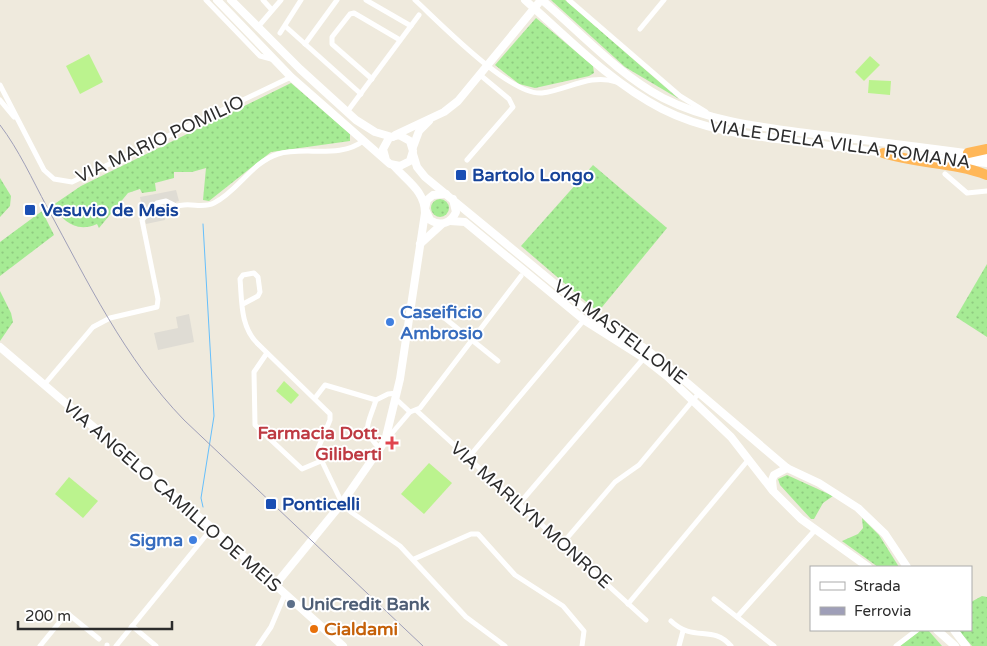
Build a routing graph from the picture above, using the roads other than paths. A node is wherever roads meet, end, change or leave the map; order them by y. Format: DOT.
graph roads {
  1 [pos="206,0"];
  2 [pos="217,0"];
  3 [pos="232,0"];
  4 [pos="263,0"];
  5 [pos="280,0"];
  6 [pos="301,0"];
  7 [pos="338,0"];
  8 [pos="366,0"];
  9 [pos="414,0"];
  10 [pos="542,0"];
  11 [pos="569,0"];
  12 [pos="664,0"];
  13 [pos="668,0"];
  14 [pos="526,1"];
  15 [pos="272,10"];
  16 [pos="419,15"];
  17 [pos="285,26"];
  18 [pos="411,26"];
  19 [pos="257,28"];
  20 [pos="280,34"];
  21 [pos="251,36"];
  22 [pos="400,40"];
  23 [pos="305,44"];
  24 [pos="275,60"];
  25 [pos="487,64"];
  26 [pos="598,65"];
  27 [pos="300,69"];
  28 [pos="479,74"];
  29 [pos="291,76"];
  30 [pos="372,79"];
  31 [pos="595,79"];
  32 [pos="0,85"];
  33 [pos="627,86"];
  34 [pos="360,94"];
  35 [pos="0,100"];
  36 [pos="347,112"];
  37 [pos="432,118"];
  38 [pos="717,119"];
  39 [pos="23,130"];
  40 [pos="392,136"];
  41 [pos="363,141"];
  42 [pos="987,149"];
  43 [pos="413,151"];
  44 [pos="883,153"];
  45 [pos="968,153"];
  46 [pos="987,156"];
  47 [pos="386,160"];
  48 [pos="467,160"];
  49 [pos="987,163"];
  50 [pos="394,166"];
  51 [pos="945,174"];
  52 [pos="987,175"];
  53 [pos="987,191"];
  54 [pos="449,196"];
  55 [pos="176,206"];
  56 [pos="425,209"];
  57 [pos="148,215"];
  58 [pos="446,222"];
  59 [pos="420,244"];
  60 [pos="521,276"];
  61 [pos="243,304"];
  62 [pos="410,312"];
  63 [pos="584,320"];
  64 [pos="472,339"];
  65 [pos="0,347"];
  66 [pos="268,353"];
  67 [pos="644,358"];
  68 [pos="498,362"];
  69 [pos="44,385"];
  70 [pos="699,393"];
  71 [pos="396,396"];
  72 [pos="314,398"];
  73 [pos="376,400"];
  74 [pos="693,400"];
  75 [pos="417,410"];
  76 [pos="410,412"];
  77 [pos="385,441"];
  78 [pos="380,449"];
  79 [pos="468,458"];
  80 [pos="749,459"];
  81 [pos="322,461"];
  82 [pos="787,468"];
  83 [pos="773,491"];
  84 [pos="342,503"];
  85 [pos="519,504"];
  86 [pos="212,528"];
  87 [pos="816,530"];
  88 [pos="562,544"];
  89 [pos="414,559"];
  90 [pos="867,566"];
  91 [pos="906,566"];
  92 [pos="276,584"];
  93 [pos="285,594"];
  94 [pos="714,599"];
  95 [pos="628,604"];
  96 [pos="737,617"];
  97 [pos="646,620"];
  98 [pos="672,621"];
  99 [pos="132,626"];
  100 [pos="684,631"];
  101 [pos="916,631"];
  102 [pos="938,631"];
  103 [pos="955,631"];
  104 [pos="99,639"];
  105 [pos="40,646"];
  106 [pos="116,646"];
  107 [pos="156,646"];
  108 [pos="258,646"];
  109 [pos="343,646"];
  110 [pos="505,646"];
  111 [pos="582,646"];
  112 [pos="679,646"];
  113 [pos="731,646"];
  114 [pos="774,646"];
  115 [pos="896,646"];
  116 [pos="954,646"];
  117 [pos="966,646"];
  1 -- 24 [label="street"];
  2 -- 21 [label="street"];
  3 -- 19 [label="street"];
  4 -- 15 [label="street"];
  5 -- 15 [label="street"];
  6 -- 17 [label="street"];
  7 -- 23 [label="street"];
  8 -- 18 [label="street"];
  9 -- 25 [label="street"];
  10 -- 25 [label="street"];
  10 -- 38 [label="street, VIALE DELLA VILLA ROMANA"];
  11 -- 38 [label="street, VIALE DELLA VILLA ROMANA"];
  12 -- 13 [label="street"];
  14 -- 26 [label="street, VIALE DELLA VILLA ROMANA"];
  15 -- 19 [label="street"];
  16 -- 18 [label="street"];
  17 -- 20 [label="street"];
  17 -- 23 [label="street"];
  18 -- 22 [label="street"];
  19 -- 21 [label="street"];
  19 -- 27 [label="street"];
  21 -- 24 [label="street"];
  22 -- 30 [label="street"];
  22 -- 30 [label="street"];
  23 -- 34 [label="street"];
  24 -- 29 [label="street"];
  25 -- 28 [label="street"];
  25 -- 31 [label="street"];
  26 -- 31 [label="street"];
  26 -- 33 [label="street, VIALE DELLA VILLA ROMANA"];
  27 -- 29 [label="street"];
  27 -- 36 [label="street"];
  28 -- 37 [label="street"];
  28 -- 48 [label="street"];
  29 -- 39 [label="street, VIA MARIO POMILIO"];
  29 -- 41 [label="street"];
  30 -- 34 [label="street"];
  31 -- 33 [label="street"];
  32 -- 39 [label="street, VIA MARIO POMILIO"];
  33 -- 44 [label="street, VIALE DELLA VILLA ROMANA"];
  34 -- 36 [label="street"];
  35 -- 39 [label="street, VIA MARIO POMILIO"];
  36 -- 40 [label="street"];
  37 -- 40 [label="street"];
  37 -- 43 [label="street"];
  38 -- 45 [label="street, VIALE DELLA VILLA ROMANA"];
  40 -- 43 [label="street"];
  40 -- 47 [label="street"];
  41 -- 47 [label="street"];
  41 -- 55 [label="street"];
  42 -- 45 [label="highway"];
  43 -- 50 [label="street"];
  43 -- 54 [label="street, VIA MASTELLONE"];
  44 -- 49 [label="street, VIALE DELLA VILLA ROMANA"];
  44 -- 52 [label="highway"];
  45 -- 46 [label="street, VIALE DELLA VILLA ROMANA"];
  47 -- 50 [label="street"];
  50 -- 56 [label="street"];
  51 -- 53 [label="street"];
  54 -- 56 [label="street"];
  54 -- 58 [label="street"];
  54 -- 70 [label="street, VIA MASTELLONE"];
  55 -- 57 [label="street"];
  55 -- 57 [label="street"];
  56 -- 58 [label="street"];
  56 -- 59 [label="street"];
  57 -- 69 [label="street"];
  58 -- 59 [label="street"];
  58 -- 63 [label="street, VIA MASTELLONE"];
  59 -- 62 [label="street"];
  60 -- 64 [label="street"];
  61 -- 61 [label="street"];
  61 -- 66 [label="street"];
  62 -- 64 [label="street"];
  62 -- 71 [label="street"];
  63 -- 67 [label="street, VIA MASTELLONE"];
  63 -- 79 [label="street"];
  64 -- 68 [label="street"];
  64 -- 75 [label="street"];
  65 -- 69 [label="street, VIA ANGELO CAMILLO DE MEIS"];
  66 -- 72 [label="street"];
  66 -- 81 [label="street"];
  67 -- 74 [label="street, VIA MASTELLONE"];
  67 -- 85 [label="street"];
  69 -- 86 [label="street, VIA ANGELO CAMILLO DE MEIS"];
  70 -- 74 [label="street"];
  70 -- 82 [label="street, VIA MASTELLONE"];
  71 -- 73 [label="street"];
  71 -- 76 [label="street"];
  71 -- 77 [label="street"];
  72 -- 73 [label="street"];
  72 -- 81 [label="street"];
  73 -- 78 [label="street"];
  74 -- 80 [label="street, VIA MASTELLONE"];
  74 -- 88 [label="street"];
  75 -- 76 [label="street"];
  75 -- 79 [label="street, VIA MARILYN MONROE"];
  76 -- 77 [label="street"];
  77 -- 78 [label="street"];
  78 -- 84 [label="street"];
  79 -- 85 [label="street, VIA MARILYN MONROE"];
  80 -- 83 [label="street, VIA MASTELLONE"];
  80 -- 95 [label="street"];
  81 -- 84 [label="street"];
  82 -- 83 [label="street"];
  82 -- 91 [label="street, VIA MASTELLONE"];
  83 -- 87 [label="street, VIA MASTELLONE"];
  84 -- 89 [label="street"];
  84 -- 92 [label="street"];
  85 -- 88 [label="street, VIA MARILYN MONROE"];
  86 -- 92 [label="street, VIA ANGELO CAMILLO DE MEIS"];
  86 -- 99 [label="street"];
  87 -- 90 [label="street, VIA MASTELLONE"];
  87 -- 96 [label="street"];
  88 -- 95 [label="street, VIA MARILYN MONROE"];
  89 -- 110 [label="street"];
  89 -- 111 [label="street"];
  92 -- 93 [label="street, VIA ANGELO CAMILLO DE MEIS"];
  93 -- 108 [label="street"];
  93 -- 109 [label="street, VIA ANGELO CAMILLO DE MEIS"];
  94 -- 96 [label="street"];
  95 -- 97 [label="street, VIA MARILYN MONROE"];
  96 -- 114 [label="street"];
  98 -- 100 [label="street"];
  99 -- 106 [label="street"];
  99 -- 107 [label="street"];
  100 -- 112 [label="street"];
  100 -- 113 [label="street"];
  101 -- 115 [label="street"];
  102 -- 116 [label="street"];
  103 -- 117 [label="street"];
  104 -- 105 [label="street"];
}
